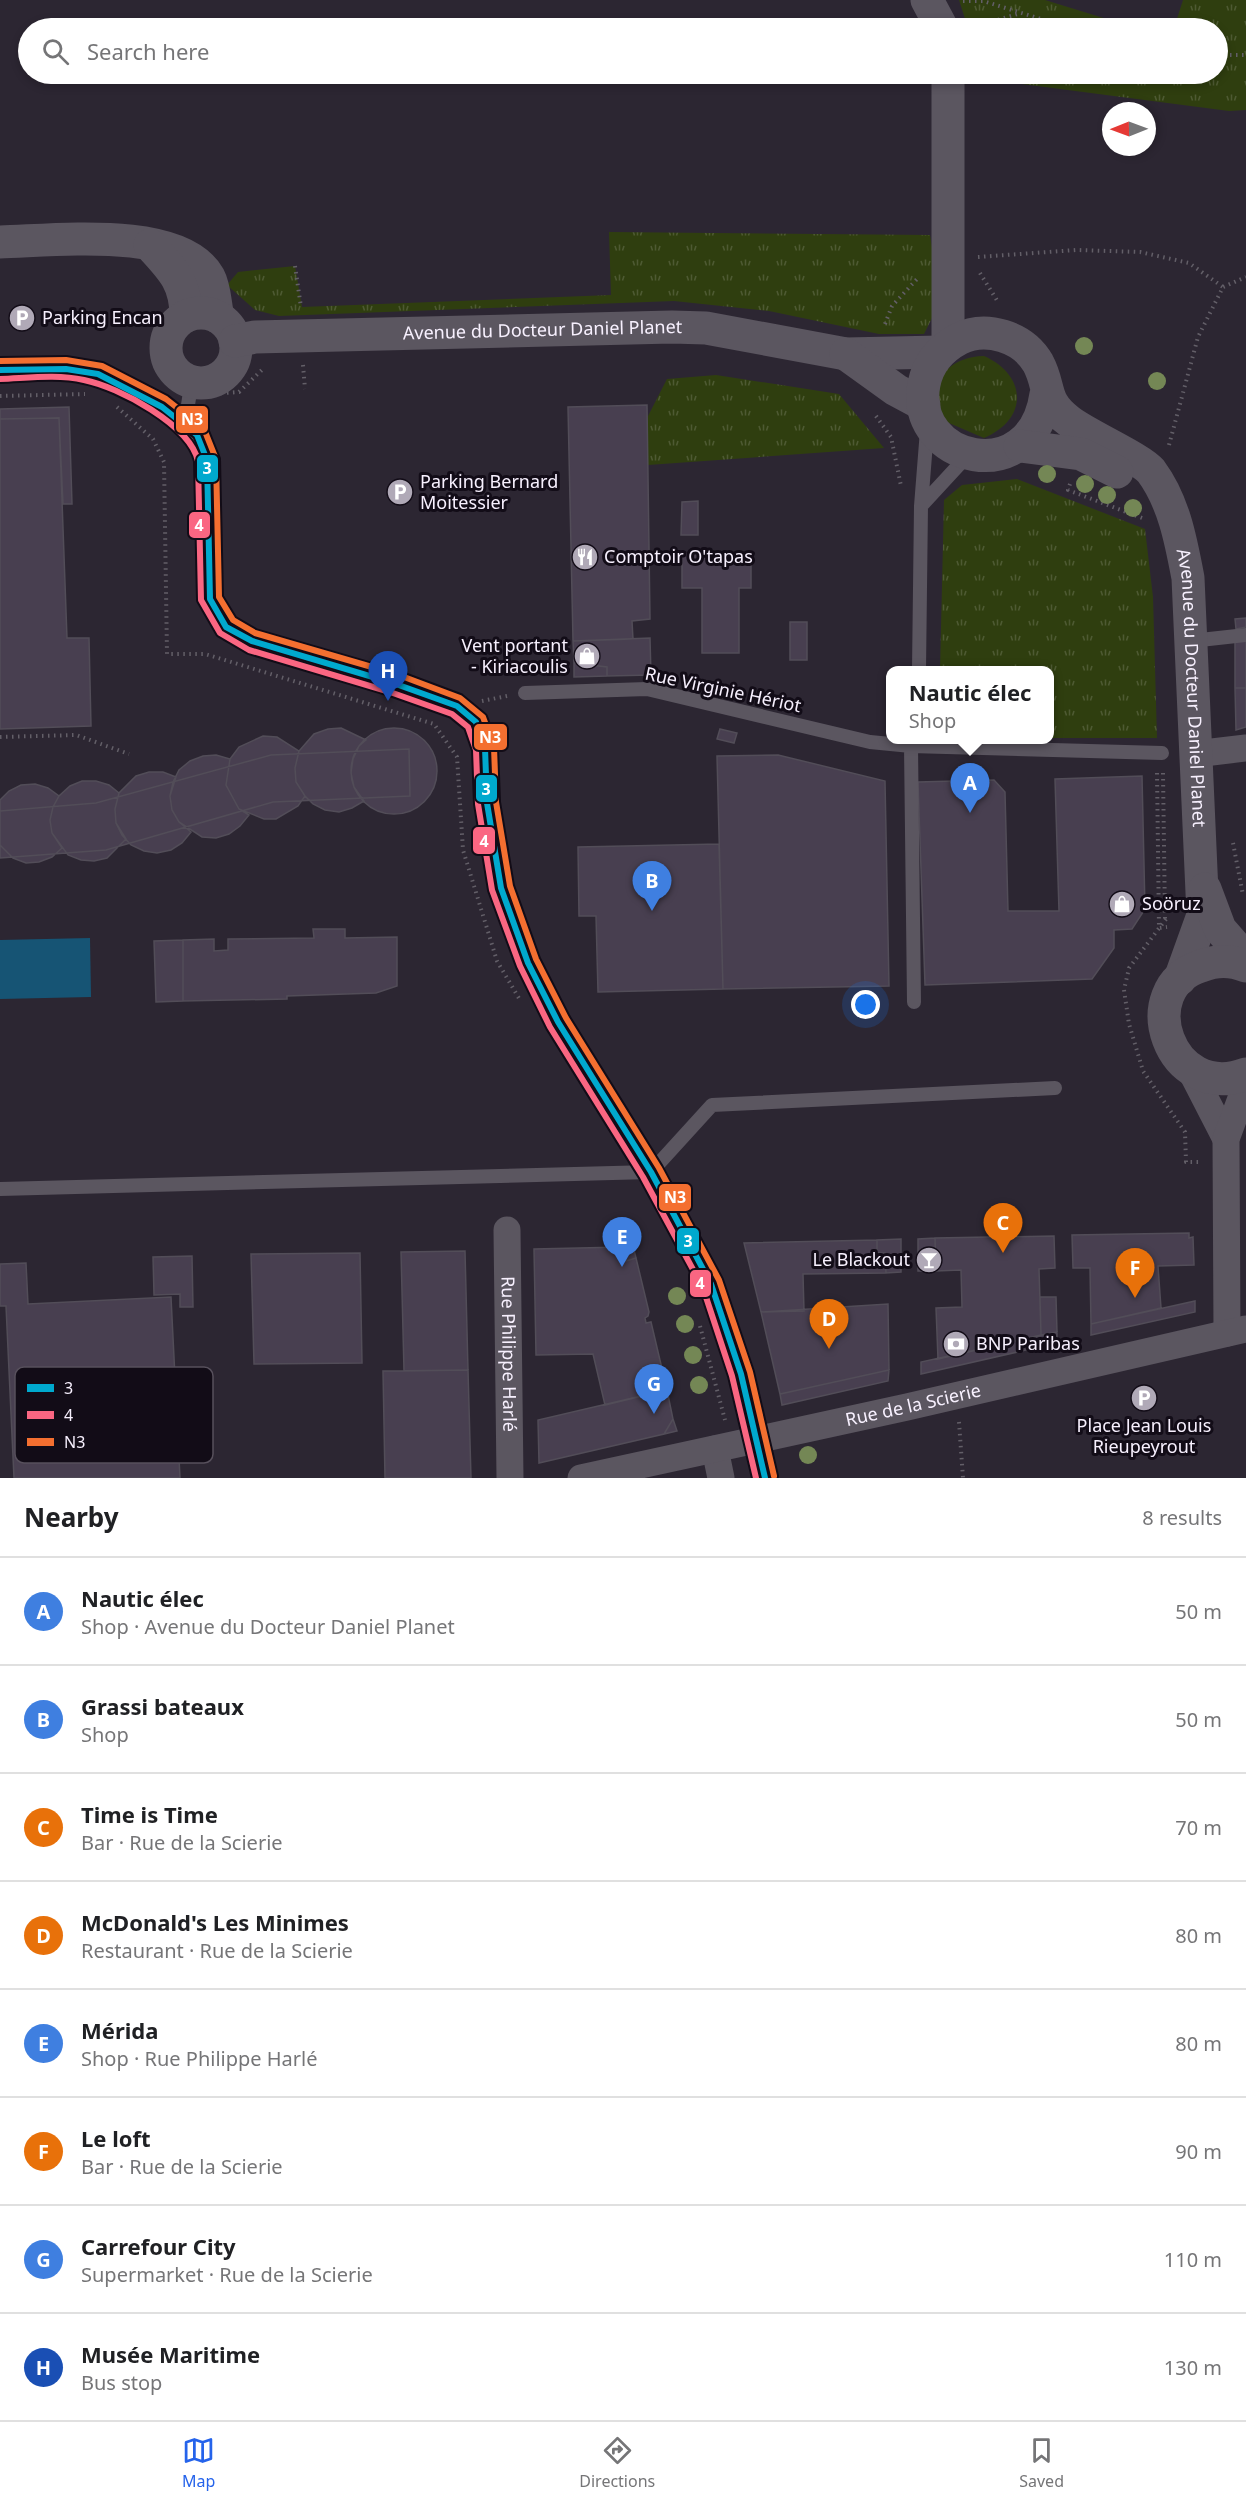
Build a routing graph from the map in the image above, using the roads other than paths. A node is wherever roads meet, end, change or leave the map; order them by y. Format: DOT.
graph roads {
  1 [pos="927,0"];
  2 [pos="937,18"];
  3 [pos="949,84"];
  4 [pos="0,242"];
  5 [pos="150,245"];
  6 [pos="960,260"];
  7 [pos="186,316"];
  8 [pos="1000,319"];
  9 [pos="227,329"];
  10 [pos="944,349"];
  11 [pos="846,354"];
  12 [pos="0,370"];
  13 [pos="185,379"];
  14 [pos="1046,394"];
  15 [pos="926,412"];
  16 [pos="184,424"];
  17 [pos="1020,446"];
  18 [pos="969,454"];
  19 [pos="921,506"];
  20 [pos="1161,517"];
  21 [pos="1246,634"];
  22 [pos="1191,641"];
  23 [pos="919,666"];
  24 [pos="525,693"];
  25 [pos="886,742"];
  26 [pos="912,744"];
  27 [pos="937,744"];
  28 [pos="1246,748"];
  29 [pos="1162,753"];
  30 [pos="1195,754"];
  31 [pos="1201,866"];
  32 [pos="1246,959"];
  33 [pos="1246,966"];
  34 [pos="1180,979"];
  35 [pos="914,1002"];
  36 [pos="1190,1069"];
  37 [pos="1246,1074"];
  38 [pos="1246,1085"];
  39 [pos="1055,1088"];
  40 [pos="1226,1139"];
  41 [pos="651,1172"];
  42 [pos="0,1189"];
  43 [pos="507,1230"];
  44 [pos="1237,1331"];
  45 [pos="721,1438"];
  46 [pos="756,1439"];
  47 [pos="510,1478"];
  48 [pos="581,1478"];
  49 [pos="721,1478"];
  50 [pos="765,1478"];
  1 -- 2 [label="street"];
  3 -- 6 [label="street"];
  4 -- 5 [label="street"];
  5 -- 7 [label="street"];
  5 -- 9 [label="street"];
  6 -- 8 [label="street"];
  6 -- 10 [label="street"];
  7 -- 9 [label="street"];
  7 -- 13 [label="street"];
  8 -- 10 [label="street"];
  8 -- 14 [label="street"];
  9 -- 11 [label="street, Avenue du Docteur Daniel Planet"];
  9 -- 13 [label="street"];
  10 -- 11 [label="street, Avenue du Docteur Daniel Planet"];
  10 -- 15 [label="street"];
  11 -- 15 [label="street, Avenue du Docteur Daniel Planet"];
  12 -- 16 [label="lane"];
  13 -- 16 [label="lane"];
  14 -- 17 [label="street"];
  14 -- 20 [label="street, Avenue du Docteur Daniel Planet"];
  15 -- 18 [label="street"];
  15 -- 19 [label="lane"];
  16 -- 41 [label="lane"];
  17 -- 18 [label="street"];
  17 -- 20 [label="street"];
  18 -- 19 [label="lane"];
  19 -- 23 [label="lane"];
  20 -- 22 [label="street, Avenue du Docteur Daniel Planet"];
  21 -- 22 [label="lane"];
  22 -- 30 [label="street, Avenue du Docteur Daniel Planet"];
  24 -- 25 [label="lane, Rue Virginie Hériot"];
  26 -- 35 [label="lane"];
  27 -- 29 [label="lane, Rue Virginie Hériot"];
  28 -- 30 [label="street"];
  30 -- 31 [label="street, Avenue du Docteur Daniel Planet"];
  31 -- 32 [label="street, Avenue du Docteur Daniel Planet"];
  31 -- 34 [label="street, Avenue du Docteur Daniel Planet"];
  33 -- 34 [label="street"];
  34 -- 36 [label="street, Avenue du Docteur Daniel Planet"];
  36 -- 37 [label="street"];
  36 -- 40 [label="street"];
  38 -- 40 [label="street"];
  39 -- 41 [label="lane"];
  40 -- 44 [label="street"];
  41 -- 42 [label="lane"];
  41 -- 46 [label="lane"];
  43 -- 47 [label="street, Rue Philippe Harlé"];
  44 -- 46 [label="street, Rue de la Scierie"];
  45 -- 46 [label="street, Rue de la Scierie"];
  45 -- 48 [label="street, Rue de la Scierie"];
  45 -- 49 [label="street"];
  46 -- 50 [label="lane"];
}
